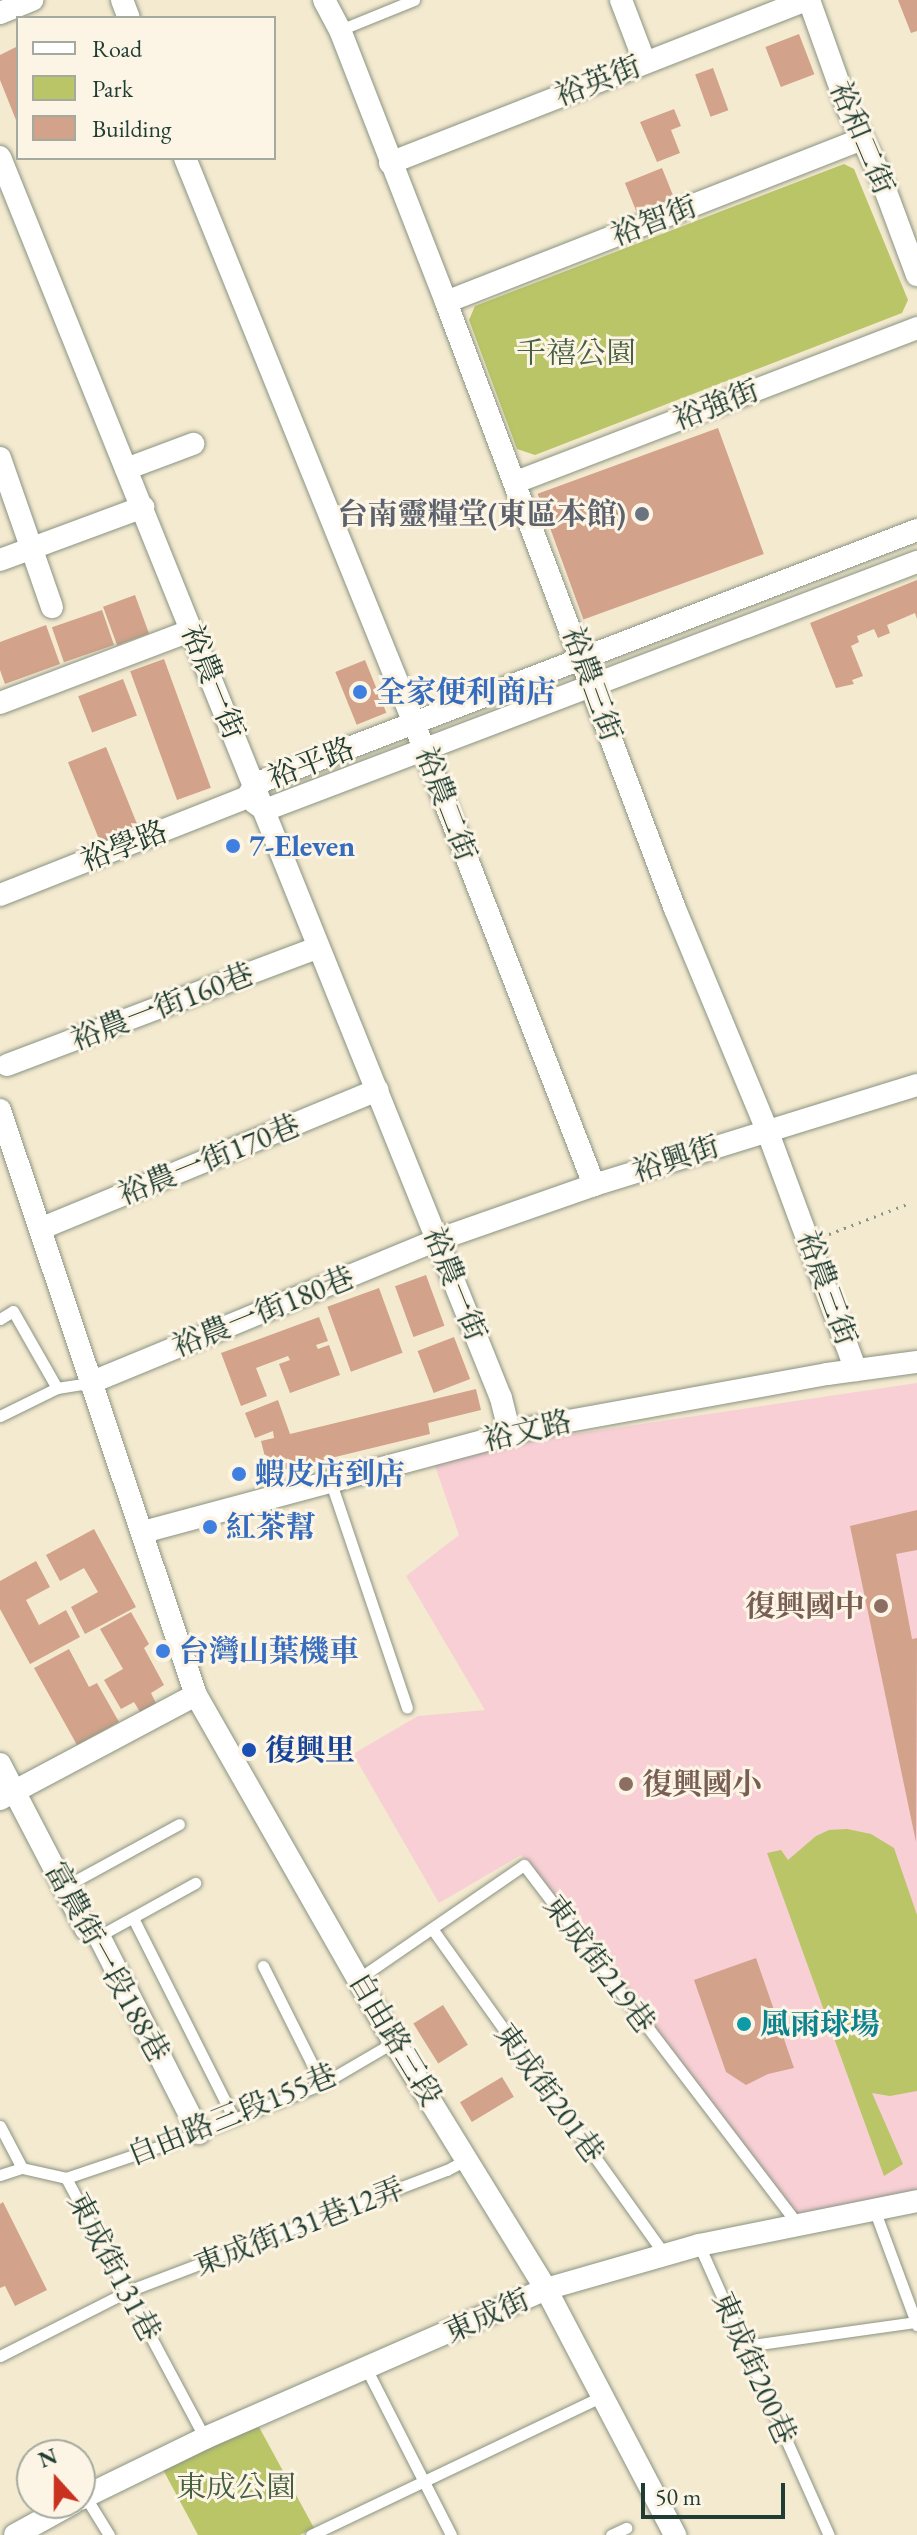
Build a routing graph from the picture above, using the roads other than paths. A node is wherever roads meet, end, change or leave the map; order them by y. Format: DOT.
graph roads {
  1 [pos="32,0"];
  2 [pos="324,0"];
  3 [pos="414,0"];
  4 [pos="621,0"];
  5 [pos="808,0"];
  6 [pos="0,13"];
  7 [pos="340,30"];
  8 [pos="645,63"];
  9 [pos="862,139"];
  10 [pos="0,157"];
  11 [pos="186,160"];
  12 [pos="390,163"];
  13 [pos="917,275"];
  14 [pos="446,302"];
  15 [pos="917,328"];
  16 [pos="193,444"];
  17 [pos="0,458"];
  18 [pos="126,469"];
  19 [pos="516,482"];
  20 [pos="143,507"];
  21 [pos="917,530"];
  22 [pos="34,547"];
  23 [pos="0,560"];
  24 [pos="917,562"];
  25 [pos="52,607"];
  26 [pos="192,630"];
  27 [pos="583,658"];
  28 [pos="593,686"];
  29 [pos="0,703"];
  30 [pos="414,723"];
  31 [pos="424,750"];
  32 [pos="256,797"];
  33 [pos="0,895"];
  34 [pos="317,948"];
  35 [pos="2,1067"];
  36 [pos="917,1085"];
  37 [pos="377,1090"];
  38 [pos="0,1110"];
  39 [pos="767,1130"];
  40 [pos="594,1185"];
  41 [pos="40,1229"];
  42 [pos="437,1240"];
  43 [pos="0,1319"];
  44 [pos="917,1362"];
  45 [pos="856,1370"];
  46 [pos="90,1383"];
  47 [pos="57,1388"];
  48 [pos="0,1416"];
  49 [pos="510,1433"];
  50 [pos="331,1483"];
  51 [pos="143,1532"];
  52 [pos="196,1695"];
  53 [pos="407,1707"];
  54 [pos="0,1764"];
  55 [pos="7,1796"];
  56 [pos="179,1824"];
  57 [pos="195,1883"];
  58 [pos="64,1887"];
  59 [pos="133,1918"];
  60 [pos="433,1930"];
  61 [pos="99,1936"];
  62 [pos="263,1966"];
  63 [pos="358,1979"];
  64 [pos="394,2042"];
  65 [pos="322,2084"];
  66 [pos="234,2119"];
  67 [pos="0,2126"];
  68 [pos="199,2133"];
  69 [pos="467,2158"];
  70 [pos="22,2168"];
  71 [pos="0,2175"];
  72 [pos="66,2178"];
  73 [pos="917,2201"];
  74 [pos="874,2209"];
  75 [pos="797,2223"];
  76 [pos="699,2245"];
  77 [pos="666,2256"];
  78 [pos="546,2289"];
  79 [pos="128,2291"];
  80 [pos="917,2324"];
  81 [pos="745,2346"];
  82 [pos="0,2356"];
  83 [pos="367,2370"];
  84 [pos="603,2396"];
  85 [pos="205,2438"];
  86 [pos="424,2481"];
  87 [pos="96,2491"];
  88 [pos="43,2519"];
  89 [pos="96,2519"];
  90 [pos="626,2528"];
  91 [pos="15,2535"];
  92 [pos="109,2535"];
  93 [pos="311,2535"];
  94 [pos="451,2535"];
  95 [pos="611,2535"];
  96 [pos="675,2535"];
  97 [pos="829,2535"];
  1 -- 6 [label="street"];
  2 -- 7 [label="street, 裕農三街"];
  3 -- 7 [label="lane"];
  4 -- 8 [label="street"];
  5 -- 8 [label="street, 裕英街"];
  5 -- 9 [label="street, 裕和二街"];
  7 -- 12 [label="street, 裕農三街"];
  8 -- 12 [label="street, 裕英街"];
  9 -- 13 [label="street, 裕和二街"];
  9 -- 14 [label="street, 裕智街"];
  10 -- 18 [label="street, 裕農一街"];
  11 -- 30 [label="street, 裕農二街"];
  12 -- 14 [label="street, 裕農三街"];
  14 -- 19 [label="street, 裕農三街"];
  15 -- 19 [label="street, 裕強街"];
  16 -- 18 [label="street"];
  17 -- 22 [label="street"];
  18 -- 20 [label="street, 裕農一街"];
  19 -- 27 [label="street, 裕農三街"];
  20 -- 22 [label="street"];
  20 -- 26 [label="street, 裕農一街"];
  21 -- 27 [label="street, 裕平路"];
  22 -- 23 [label="street"];
  22 -- 25 [label="street"];
  24 -- 28 [label="street, 裕平路"];
  26 -- 29 [label="street"];
  26 -- 32 [label="street, 裕農一街"];
  27 -- 28 [label="street, 裕農三街"];
  27 -- 30 [label="street, 裕平路"];
  28 -- 31 [label="street, 裕平路"];
  28 -- 39 [label="street, 裕農三街"];
  30 -- 31 [label="street, 裕農二街"];
  30 -- 32 [label="street, 裕平路"];
  31 -- 32 [label="street, 裕平路"];
  31 -- 40 [label="street, 裕農二街"];
  32 -- 33 [label="street, 裕學路"];
  32 -- 34 [label="street, 裕農一街"];
  34 -- 35 [label="street, 裕農一街160巷"];
  34 -- 37 [label="street, 裕農一街"];
  36 -- 39 [label="street, 裕興街"];
  37 -- 41 [label="street, 裕農一街170巷"];
  37 -- 42 [label="street, 裕農一街"];
  38 -- 41 [label="street, 自由路三段"];
  39 -- 40 [label="street, 裕興街"];
  39 -- 45 [label="street, 裕農三街"];
  40 -- 42 [label="street, 裕興街"];
  41 -- 46 [label="street, 自由路三段"];
  42 -- 46 [label="street, 裕農一街180巷"];
  42 -- 49 [label="street, 裕農一街"];
  43 -- 47 [label="lane"];
  44 -- 45 [label="street, 裕文路"];
  45 -- 49 [label="street, 裕文路"];
  46 -- 47 [label="lane"];
  46 -- 51 [label="street, 自由路三段"];
  47 -- 48 [label="lane"];
  49 -- 50 [label="street, 裕文路"];
  50 -- 51 [label="street, 裕文路"];
  50 -- 53 [label="lane"];
  51 -- 52 [label="street, 自由路三段"];
  52 -- 55 [label="street"];
  52 -- 63 [label="street, 自由路三段"];
  54 -- 55 [label="street, 富農街一段188巷"];
  55 -- 58 [label="street, 富農街一段188巷"];
  56 -- 58 [label="lane"];
  57 -- 59 [label="lane"];
  58 -- 61 [label="street, 富農街一段188巷"];
  59 -- 61 [label="lane"];
  59 -- 66 [label="lane"];
  60 -- 63 [label="lane, 東成街219巷"];
  60 -- 75 [label="lane, 東成街219巷"];
  60 -- 77 [label="lane, 東成街201巷"];
  61 -- 68 [label="street, 富農街一段188巷"];
  62 -- 65 [label="lane"];
  63 -- 64 [label="street, 自由路三段"];
  64 -- 65 [label="lane, 自由路三段155巷"];
  64 -- 69 [label="street, 自由路三段"];
  65 -- 66 [label="lane, 自由路三段155巷"];
  66 -- 68 [label="lane, 自由路三段155巷"];
  67 -- 70 [label="lane"];
  68 -- 72 [label="lane, 自由路三段155巷"];
  69 -- 78 [label="street, 自由路三段"];
  69 -- 79 [label="lane, 東成街131巷12弄"];
  70 -- 71 [label="lane"];
  70 -- 72 [label="lane, 東成街131巷"];
  72 -- 79 [label="lane, 東成街131巷"];
  73 -- 74 [label="street, 東成街"];
  74 -- 75 [label="street, 東成街"];
  74 -- 80 [label="lane"];
  75 -- 76 [label="street, 東成街"];
  76 -- 77 [label="street, 東成街"];
  76 -- 81 [label="lane, 東成街200巷"];
  77 -- 78 [label="street, 東成街"];
  78 -- 83 [label="street, 東成街"];
  78 -- 84 [label="street, 自由路三段"];
  79 -- 82 [label="lane, 東成街131巷12弄"];
  79 -- 85 [label="lane, 東成街131巷"];
  80 -- 81 [label="lane"];
  81 -- 97 [label="lane, 東成街200巷"];
  83 -- 85 [label="street, 東成街"];
  83 -- 86 [label="lane"];
  84 -- 86 [label="lane"];
  84 -- 96 [label="street, 自由路三段"];
  85 -- 87 [label="street, 東成街"];
  86 -- 93 [label="lane"];
  86 -- 94 [label="lane"];
  88 -- 91 [label="street, 東成街"];
  89 -- 92 [label="lane"];
  90 -- 95 [label="lane"];
}
